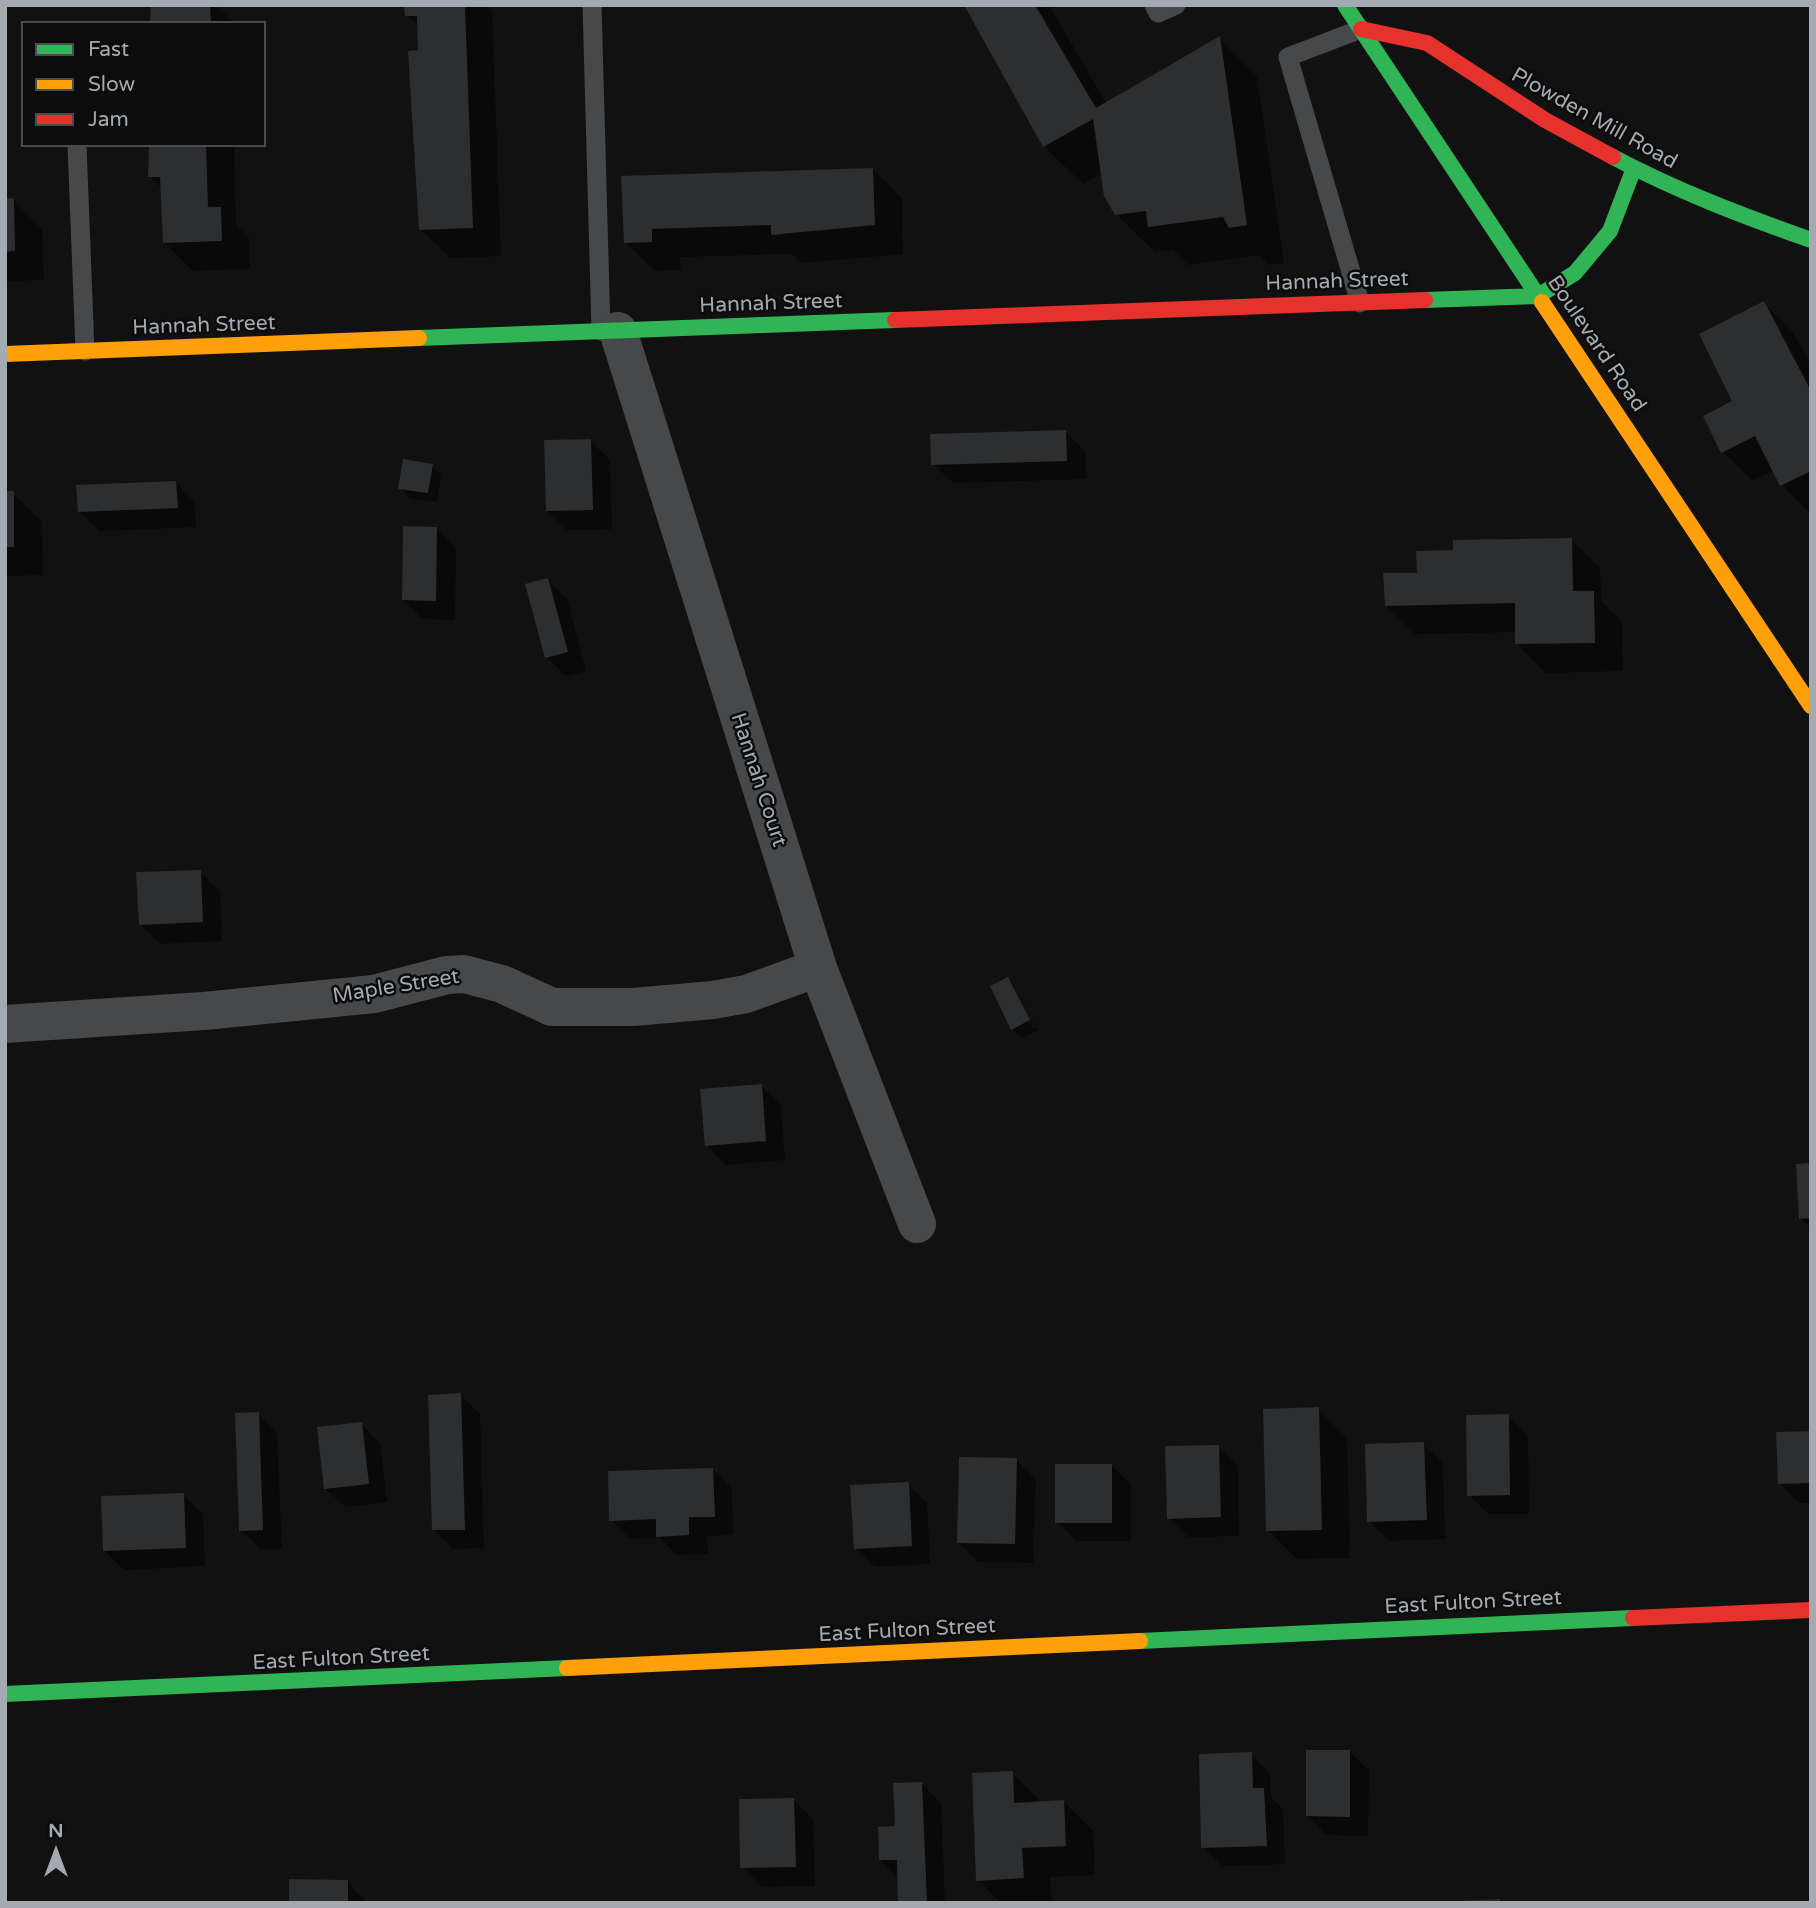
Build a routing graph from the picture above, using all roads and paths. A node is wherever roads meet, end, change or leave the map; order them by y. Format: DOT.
graph roads {
  1 [pos="592,5"];
  2 [pos="1154,5"];
  3 [pos="1176,5"];
  4 [pos="1345,5"];
  5 [pos="1361,29"];
  6 [pos="77,147"];
  7 [pos="1634,168"];
  8 [pos="1811,240"];
  9 [pos="1538,296"];
  10 [pos="1360,303"];
  11 [pos="609,331"];
  12 [pos="85,351"];
  13 [pos="5,354"];
  14 [pos="1811,706"];
  15 [pos="818,968"];
  16 [pos="5,1024"];
  17 [pos="917,1224"];
  18 [pos="1811,1609"];
  19 [pos="5,1694"];
  1 -- 11 [label="lane"];
  2 -- 3 [label="lane"];
  4 -- 5 [label="street, Boulevard Road"];
  5 -- 7 [label="street, Plowden Mill Road"];
  5 -- 9 [label="street, Boulevard Road"];
  5 -- 10 [label="lane"];
  6 -- 12 [label="lane"];
  7 -- 8 [label="street, Plowden Mill Road"];
  7 -- 9 [label="street"];
  9 -- 10 [label="street, Hannah Street"];
  9 -- 14 [label="street, Boulevard Road"];
  10 -- 11 [label="street, Hannah Street"];
  11 -- 12 [label="street, Hannah Street"];
  11 -- 15 [label="street, Hannah Court"];
  12 -- 13 [label="street, Hannah Street"];
  15 -- 16 [label="street, Maple Street"];
  15 -- 17 [label="street, Hannah Court"];
  18 -- 19 [label="street, East Fulton Street"];
}
